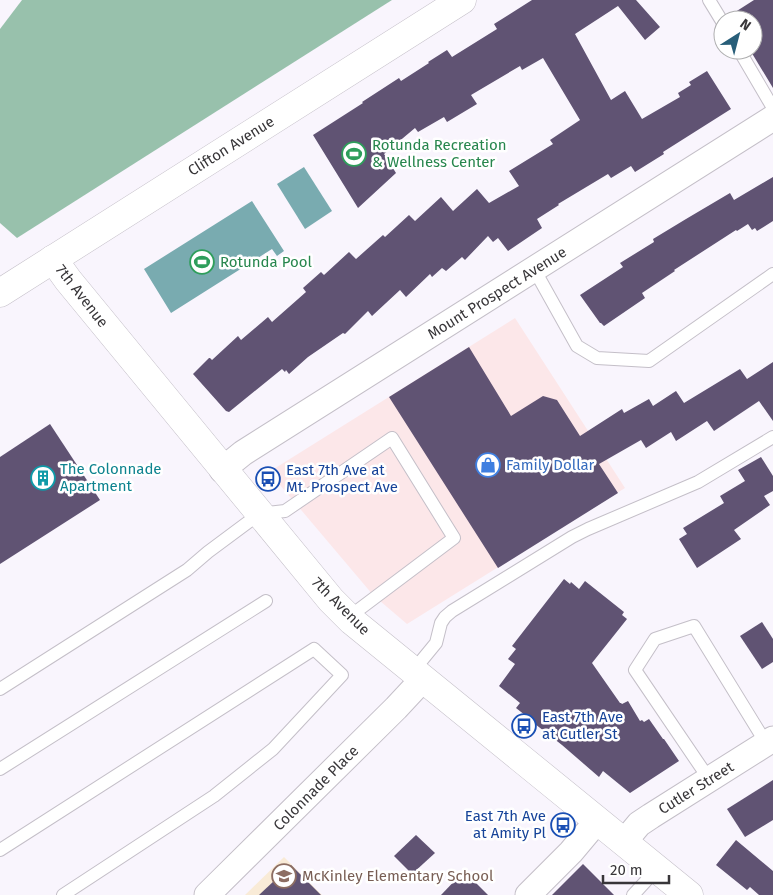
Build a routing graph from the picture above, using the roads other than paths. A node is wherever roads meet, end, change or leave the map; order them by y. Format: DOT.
graph roads {
  1 [pos="462,0"];
  2 [pos="745,60"];
  3 [pos="773,108"];
  4 [pos="773,118"];
  5 [pos="54,259"];
  6 [pos="534,270"];
  7 [pos="773,274"];
  8 [pos="0,293"];
  9 [pos="773,437"];
  10 [pos="222,470"];
  11 [pos="259,514"];
  12 [pos="266,601"];
  13 [pos="348,618"];
  14 [pos="418,675"];
  15 [pos="0,689"];
  16 [pos="770,741"];
  17 [pos="0,769"];
  18 [pos="709,779"];
  19 [pos="598,821"];
  20 [pos="624,842"];
  21 [pos="0,850"];
  22 [pos="656,868"];
  23 [pos="63,895"];
  24 [pos="207,895"];
  25 [pos="528,895"];
  26 [pos="632,895"];
  27 [pos="689,895"];
  1 -- 5 [label="street, Clifton Avenue"];
  2 -- 3 [label="lane"];
  4 -- 6 [label="street, Mount Prospect Avenue"];
  5 -- 8 [label="street, Clifton Avenue"];
  5 -- 10 [label="street, 7th Avenue"];
  6 -- 7 [label="lane"];
  6 -- 10 [label="street, Mount Prospect Avenue"];
  9 -- 14 [label="lane"];
  10 -- 11 [label="street, 7th Avenue"];
  11 -- 13 [label="street, 7th Avenue"];
  11 -- 13 [label="lane"];
  11 -- 15 [label="lane"];
  12 -- 17 [label="lane"];
  13 -- 14 [label="street, 7th Avenue"];
  14 -- 19 [label="street, 7th Avenue"];
  14 -- 24 [label="street, Colonnade Place"];
  16 -- 18 [label="street, Cutler Street"];
  16 -- 18 [label="lane"];
  18 -- 20 [label="street, Cutler Street"];
  19 -- 20 [label="street, 7th Avenue"];
  19 -- 25 [label="street"];
  20 -- 22 [label="street, 7th Avenue"];
  21 -- 23 [label="lane"];
  22 -- 26 [label="lane"];
  22 -- 27 [label="street, 7th Avenue"];
}
